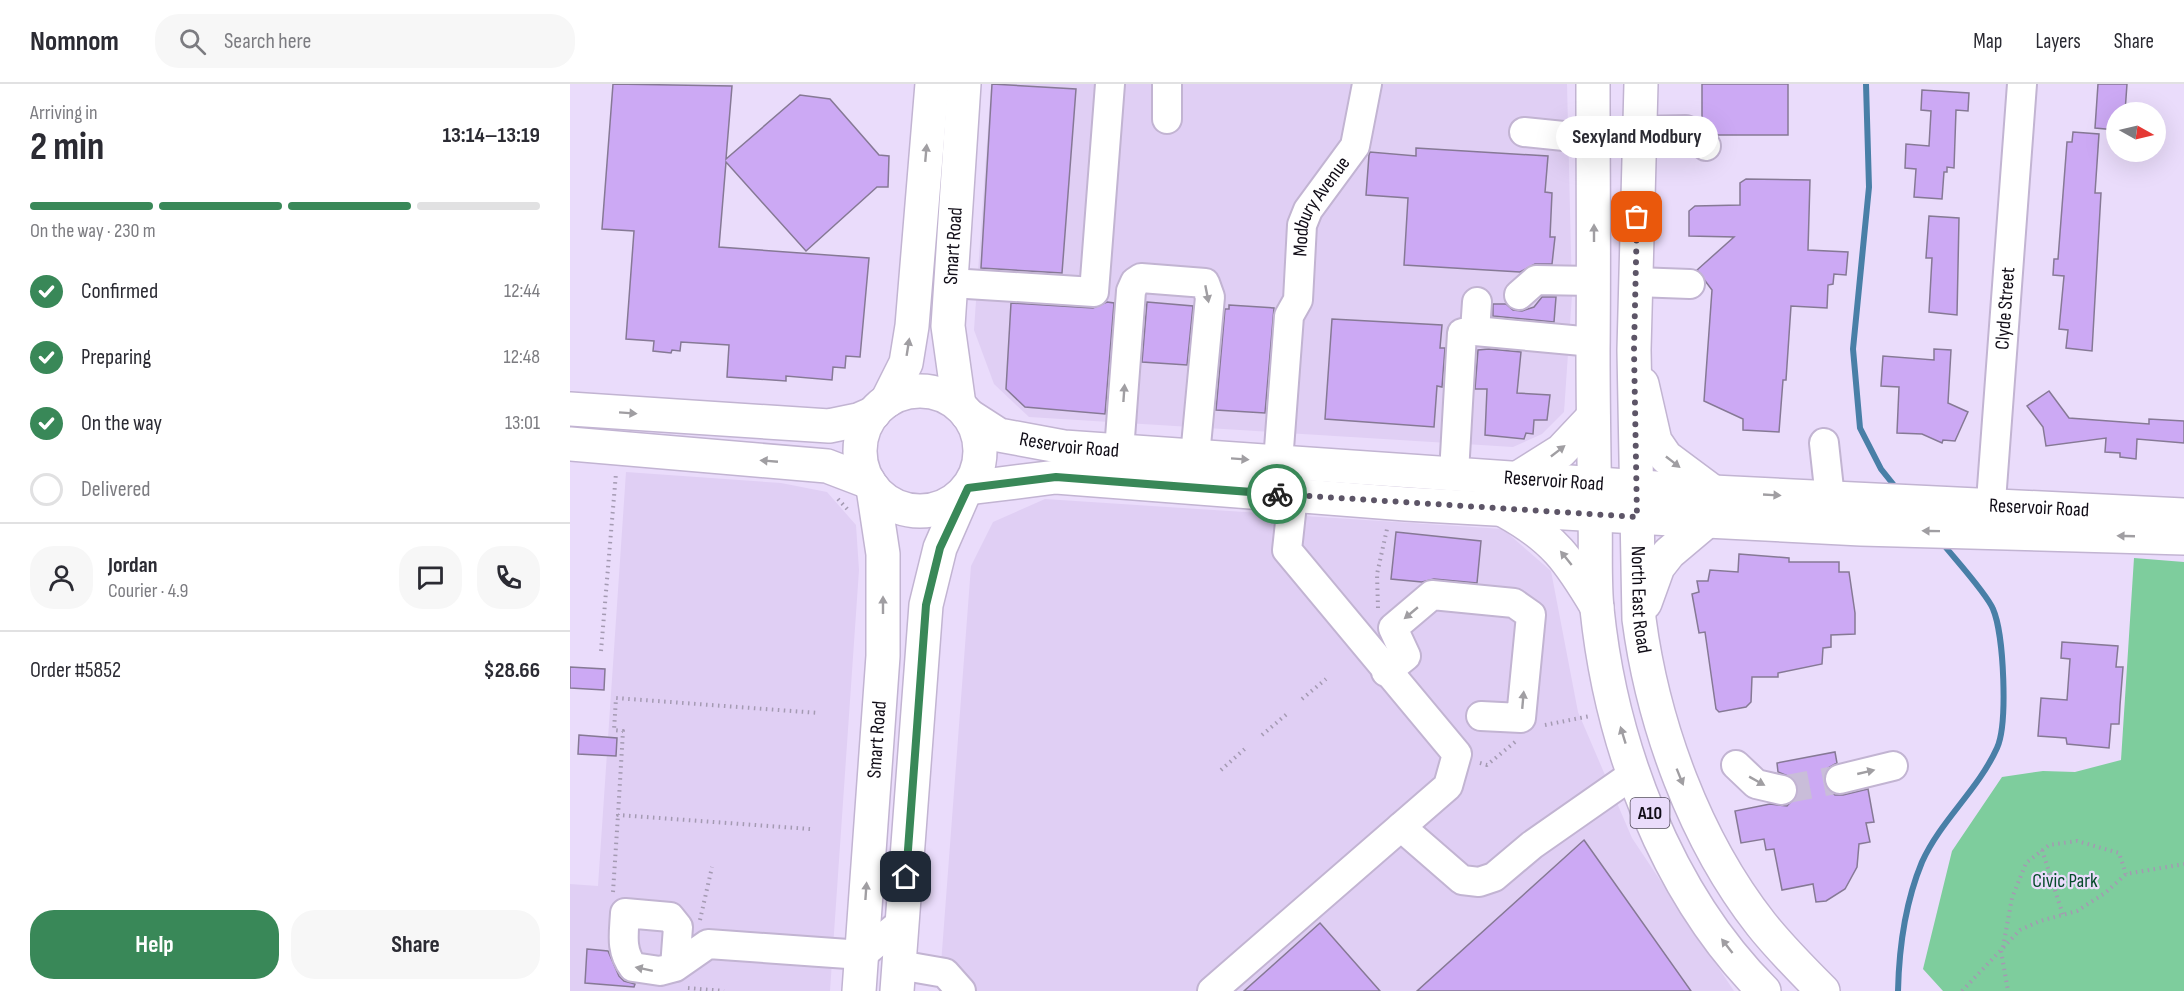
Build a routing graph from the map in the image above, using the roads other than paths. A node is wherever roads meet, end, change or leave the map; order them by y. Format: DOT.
graph roads {
  1 [pos="932,84"];
  2 [pos="964,84"];
  3 [pos="1110,84"];
  4 [pos="1167,84"];
  5 [pos="1367,84"];
  6 [pos="1593,84"];
  7 [pos="1641,84"];
  8 [pos="2022,84"];
  9 [pos="1167,118"];
  10 [pos="1640,131"];
  11 [pos="1524,132"];
  12 [pos="1593,139"];
  13 [pos="1706,146"];
  14 [pos="1594,281"];
  15 [pos="1636,282"];
  16 [pos="951,283"];
  17 [pos="1690,284"];
  18 [pos="1519,295"];
  19 [pos="1477,302"];
  20 [pos="1475,331"];
  21 [pos="1593,342"];
  22 [pos="1634,350"];
  23 [pos="881,407"];
  24 [pos="570,409"];
  25 [pos="964,410"];
  26 [pos="1593,417"];
  27 [pos="1824,443"];
  28 [pos="570,444"];
  29 [pos="1119,451"];
  30 [pos="1195,456"];
  31 [pos="1287,462"];
  32 [pos="1454,473"];
  33 [pos="1518,478"];
  34 [pos="871,485"];
  35 [pos="966,490"];
  36 [pos="1293,495"];
  37 [pos="1830,498"];
  38 [pos="1595,499"];
  39 [pos="1637,502"];
  40 [pos="1710,507"];
  41 [pos="1501,509"];
  42 [pos="2184,515"];
  43 [pos="1990,519"];
  44 [pos="2184,538"];
  45 [pos="1597,607"];
  46 [pos="1639,619"];
  47 [pos="1396,664"];
  48 [pos="1481,716"];
  49 [pos="1736,765"];
  50 [pos="1893,766"];
  51 [pos="1635,773"];
  52 [pos="1840,779"];
  53 [pos="1782,790"];
  54 [pos="1401,827"];
  55 [pos="902,922"];
  56 [pos="678,927"];
  57 [pos="862,948"];
  58 [pos="680,977"];
  59 [pos="898,978"];
  60 [pos="859,991"];
  61 [pos="961,991"];
  62 [pos="1212,991"];
  63 [pos="1764,991"];
  64 [pos="1824,991"];
  23 -- 1 [label="main road, Smart Road, one-way"];
  2 -- 16 [label="main road, Smart Road"];
  3 -- 16 [label="street"];
  4 -- 9 [label="street"];
  5 -- 31 [label="street, Modbury Avenue"];
  6 -- 12 [label="main road, A10"];
  7 -- 10 [label="main road, North East Road / A10"];
  8 -- 43 [label="street, Clyde Street"];
  10 -- 13 [label="street"];
  10 -- 15 [label="main road, North East Road / A10"];
  11 -- 12 [label="street"];
  14 -- 12 [label="main road, A10, one-way"];
  14 -- 18 [label="street"];
  14 -- 21 [label="main road, A10"];
  15 -- 17 [label="street"];
  15 -- 22 [label="main road, North East Road / A10"];
  16 -- 25 [label="main road, Smart Road"];
  19 -- 20 [label="street"];
  20 -- 21 [label="street"];
  20 -- 32 [label="street"];
  21 -- 26 [label="main road, A10"];
  22 -- 39 [label="main road, North East Road / A10"];
  22 -- 40 [label="main road, one-way"];
  24 -- 23 [label="main road, one-way"];
  23 -- 25 [label="main road"];
  23 -- 34 [label="main road"];
  25 -- 29 [label="main road, Reservoir Road"];
  25 -- 35 [label="main road"];
  33 -- 26 [label="main road, one-way"];
  26 -- 38 [label="main road, A10"];
  27 -- 37 [label="street"];
  34 -- 28 [label="main road, one-way"];
  29 -- 30 [label="main road, Reservoir Road"];
  29 -- 30 [label="street, one-way"];
  30 -- 31 [label="main road, Reservoir Road, one-way"];
  31 -- 32 [label="main road, Reservoir Road"];
  32 -- 33 [label="main road, Reservoir Road"];
  33 -- 38 [label="main road, Reservoir Road"];
  34 -- 35 [label="main road"];
  57 -- 34 [label="main road, Smart Road, one-way"];
  35 -- 36 [label="main road, Reservoir Road"];
  35 -- 55 [label="main road, Smart Road"];
  36 -- 41 [label="main road, Reservoir Road"];
  36 -- 47 [label="street"];
  40 -- 37 [label="main road, Reservoir Road, one-way"];
  37 -- 43 [label="main road, Reservoir Road"];
  38 -- 39 [label="main road, Reservoir Road"];
  38 -- 41 [label="main road, Reservoir Road"];
  38 -- 45 [label="main road, A10"];
  39 -- 40 [label="main road, Reservoir Road"];
  39 -- 46 [label="main road, North East Road / A10"];
  43 -- 40 [label="main road, Reservoir Road, one-way"];
  40 -- 46 [label="main road"];
  45 -- 41 [label="main road, one-way"];
  42 -- 43 [label="main road, Reservoir Road"];
  44 -- 43 [label="main road, Reservoir Road, one-way"];
  51 -- 45 [label="main road, A10, one-way"];
  46 -- 64 [label="main road, North East Road / A10, one-way"];
  48 -- 47 [label="street, one-way"];
  47 -- 54 [label="street"];
  49 -- 53 [label="street, one-way"];
  52 -- 50 [label="street, one-way"];
  51 -- 54 [label="street"];
  63 -- 51 [label="main road, A10, one-way"];
  54 -- 62 [label="street"];
  55 -- 57 [label="street"];
  55 -- 59 [label="main road, Smart Road"];
  56 -- 57 [label="street"];
  56 -- 58 [label="street"];
  58 -- 56 [label="street, one-way"];
  57 -- 58 [label="street"];
  57 -- 60 [label="main road, Smart Road"];
  59 -- 61 [label="street"];
}
